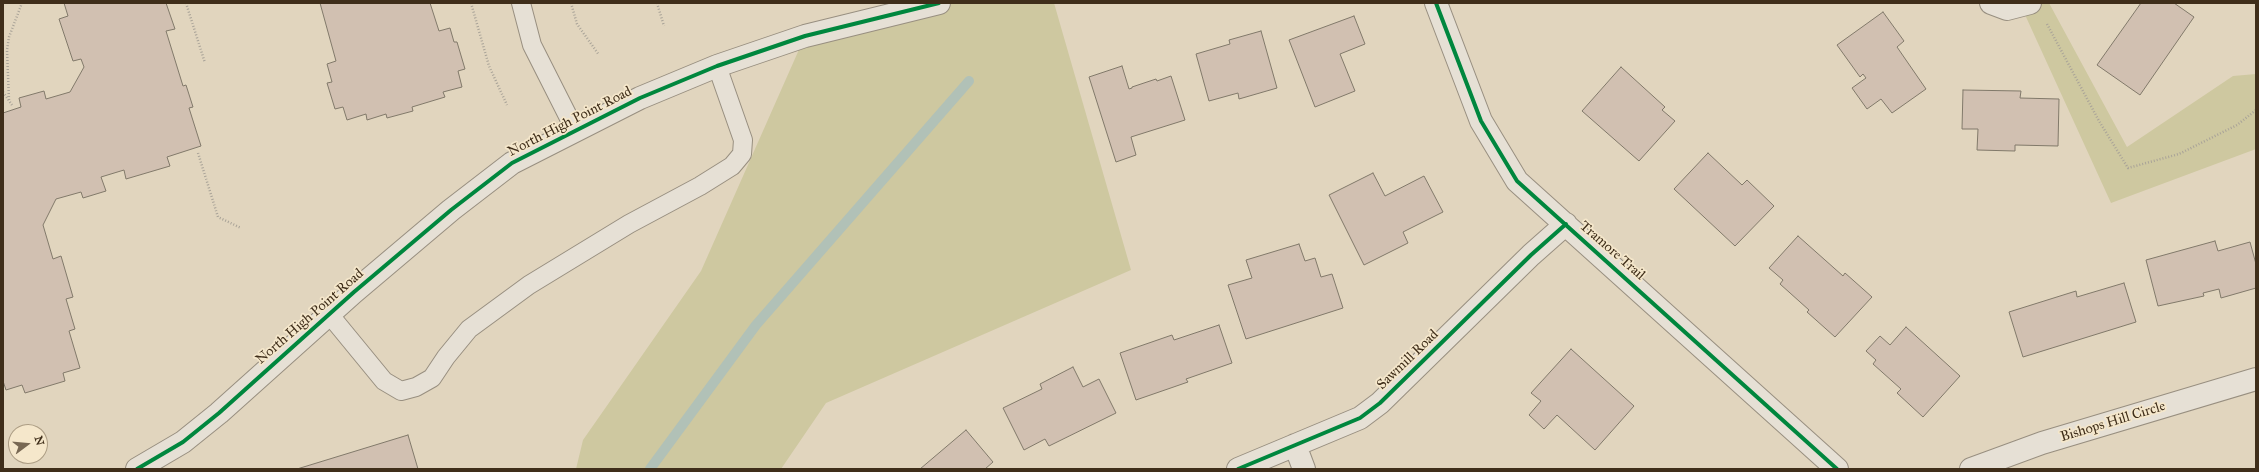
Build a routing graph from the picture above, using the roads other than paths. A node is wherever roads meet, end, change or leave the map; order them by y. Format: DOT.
graph roads {
  1 [pos="521,3"];
  2 [pos="939,3"];
  3 [pos="1436,3"];
  4 [pos="1991,3"];
  5 [pos="2030,3"];
  6 [pos="717,66"];
  7 [pos="575,130"];
  8 [pos="1566,224"];
  9 [pos="329,314"];
  10 [pos="2256,379"];
  11 [pos="1295,445"];
  12 [pos="137,469"];
  13 [pos="1238,469"];
  14 [pos="1304,469"];
  15 [pos="1838,469"];
  16 [pos="1971,469"];
  1 -- 7 [label="lane"];
  2 -- 6 [label="street, North High Point Road"];
  3 -- 8 [label="street, Tramore Trail"];
  4 -- 5 [label="street"];
  6 -- 7 [label="street, North High Point Road"];
  6 -- 9 [label="lane"];
  7 -- 9 [label="street, North High Point Road"];
  8 -- 11 [label="street, Sawmill Road"];
  8 -- 15 [label="street, Tramore Trail"];
  9 -- 12 [label="street, North High Point Road"];
  10 -- 16 [label="street, Bishops Hill Circle"];
  11 -- 13 [label="street, Sawmill Road"];
  11 -- 14 [label="street"];
}
